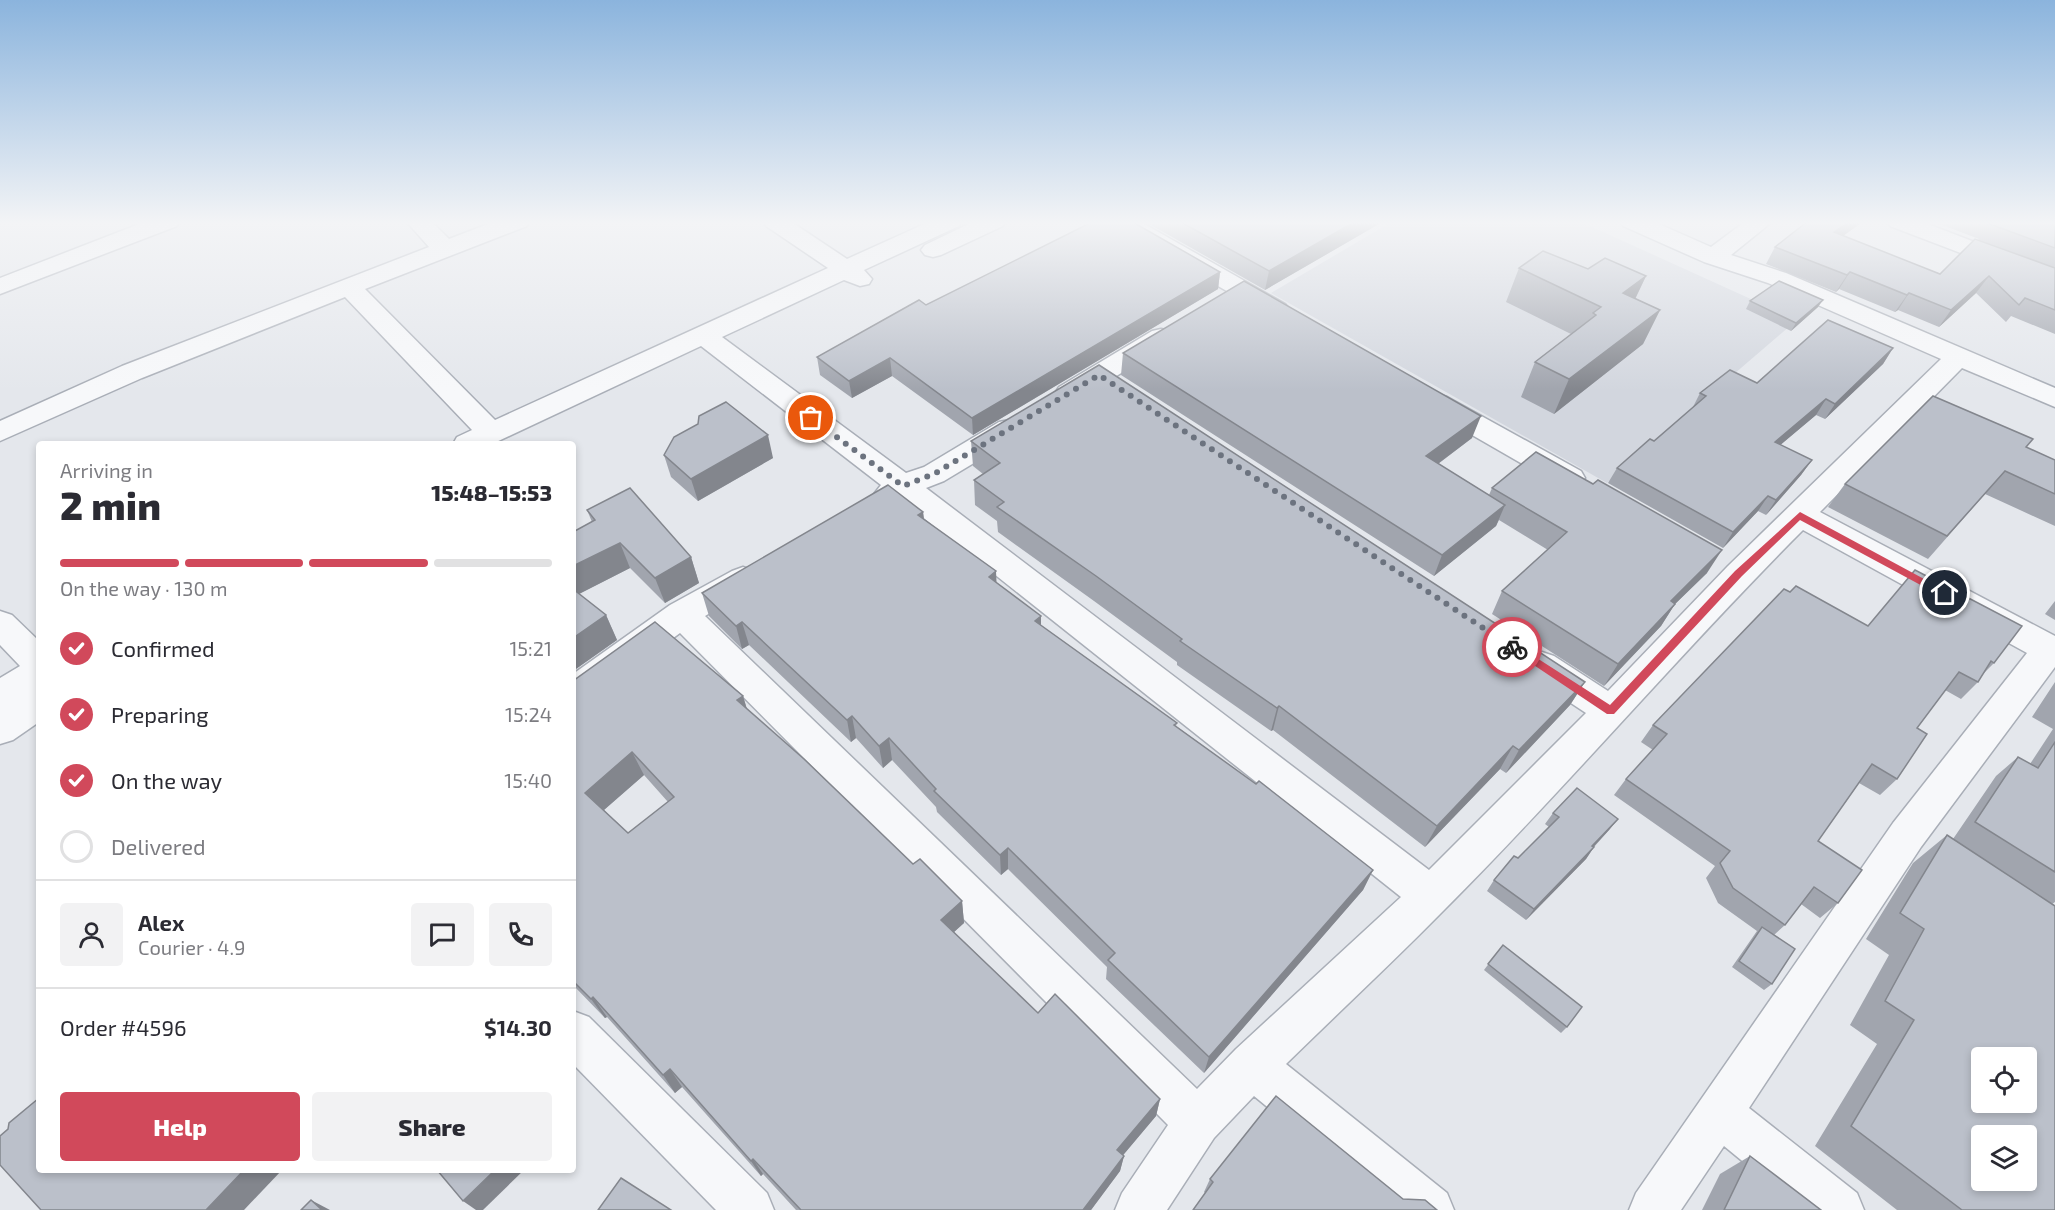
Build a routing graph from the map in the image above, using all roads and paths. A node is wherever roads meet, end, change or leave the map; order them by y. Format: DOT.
graph roads {
  1 [pos="24,277"];
  2 [pos="370,277"];
  3 [pos="852,277"];
  4 [pos="1222,277"];
  5 [pos="1742,277"];
  6 [pos="348,286"];
  7 [pos="0,287"];
  8 [pos="1241,288"];
  9 [pos="1210,307"];
  10 [pos="1300,324"];
  11 [pos="1180,325"];
  12 [pos="712,343"];
  13 [pos="1952,363"];
  14 [pos="1099,375"];
  15 [pos="1412,388"];
  16 [pos="1128,394"];
  17 [pos="2055,398"];
  18 [pos="2055,418"];
  19 [pos="0,432"];
  20 [pos="503,438"];
  21 [pos="485,441"];
  22 [pos="903,486"];
  23 [pos="1596,493"];
  24 [pos="863,509"];
  25 [pos="1800,515"];
  26 [pos="763,568"];
  27 [pos="682,614"];
  28 [pos="0,624"];
  29 [pos="2052,651"];
  30 [pos="1522,653"];
  31 [pos="36,660"];
  32 [pos="36,672"];
  33 [pos="576,691"];
  34 [pos="0,696"];
  35 [pos="36,705"];
  36 [pos="1611,711"];
  37 [pos="0,729"];
  38 [pos="1431,896"];
  39 [pos="576,1036"];
  40 [pos="1252,1065"];
  41 [pos="1719,1113"];
  42 [pos="1198,1122"];
  43 [pos="750,1210"];
  44 [pos="1139,1210"];
  45 [pos="1430,1210"];
  46 [pos="1653,1210"];
  47 [pos="1840,1210"];
  1 -- 7 [label="street"];
  2 -- 6 [label="street"];
  3 -- 12 [label="street"];
  4 -- 8 [label="street"];
  5 -- 13 [label="street"];
  6 -- 19 [label="street"];
  6 -- 20 [label="street"];
  8 -- 9 [label="street"];
  8 -- 10 [label="street"];
  11 -- 14 [label="street"];
  12 -- 20 [label="street"];
  12 -- 22 [label="street"];
  13 -- 17 [label="street"];
  13 -- 18 [label="street"];
  13 -- 25 [label="street"];
  14 -- 16 [label="street"];
  14 -- 22 [label="street"];
  15 -- 23 [label="street"];
  20 -- 21 [label="street"];
  22 -- 24 [label="street"];
  22 -- 38 [label="street"];
  25 -- 29 [label="street"];
  25 -- 36 [label="street"];
  26 -- 27 [label="street"];
  27 -- 33 [label="street"];
  27 -- 42 [label="street"];
  28 -- 31 [label="street"];
  29 -- 41 [label="street"];
  30 -- 36 [label="street"];
  32 -- 34 [label="street"];
  35 -- 37 [label="street"];
  36 -- 38 [label="street"];
  38 -- 40 [label="street"];
  39 -- 43 [label="street"];
  40 -- 42 [label="street"];
  40 -- 45 [label="street"];
  41 -- 46 [label="street"];
  41 -- 47 [label="street"];
  42 -- 44 [label="street"];
}
